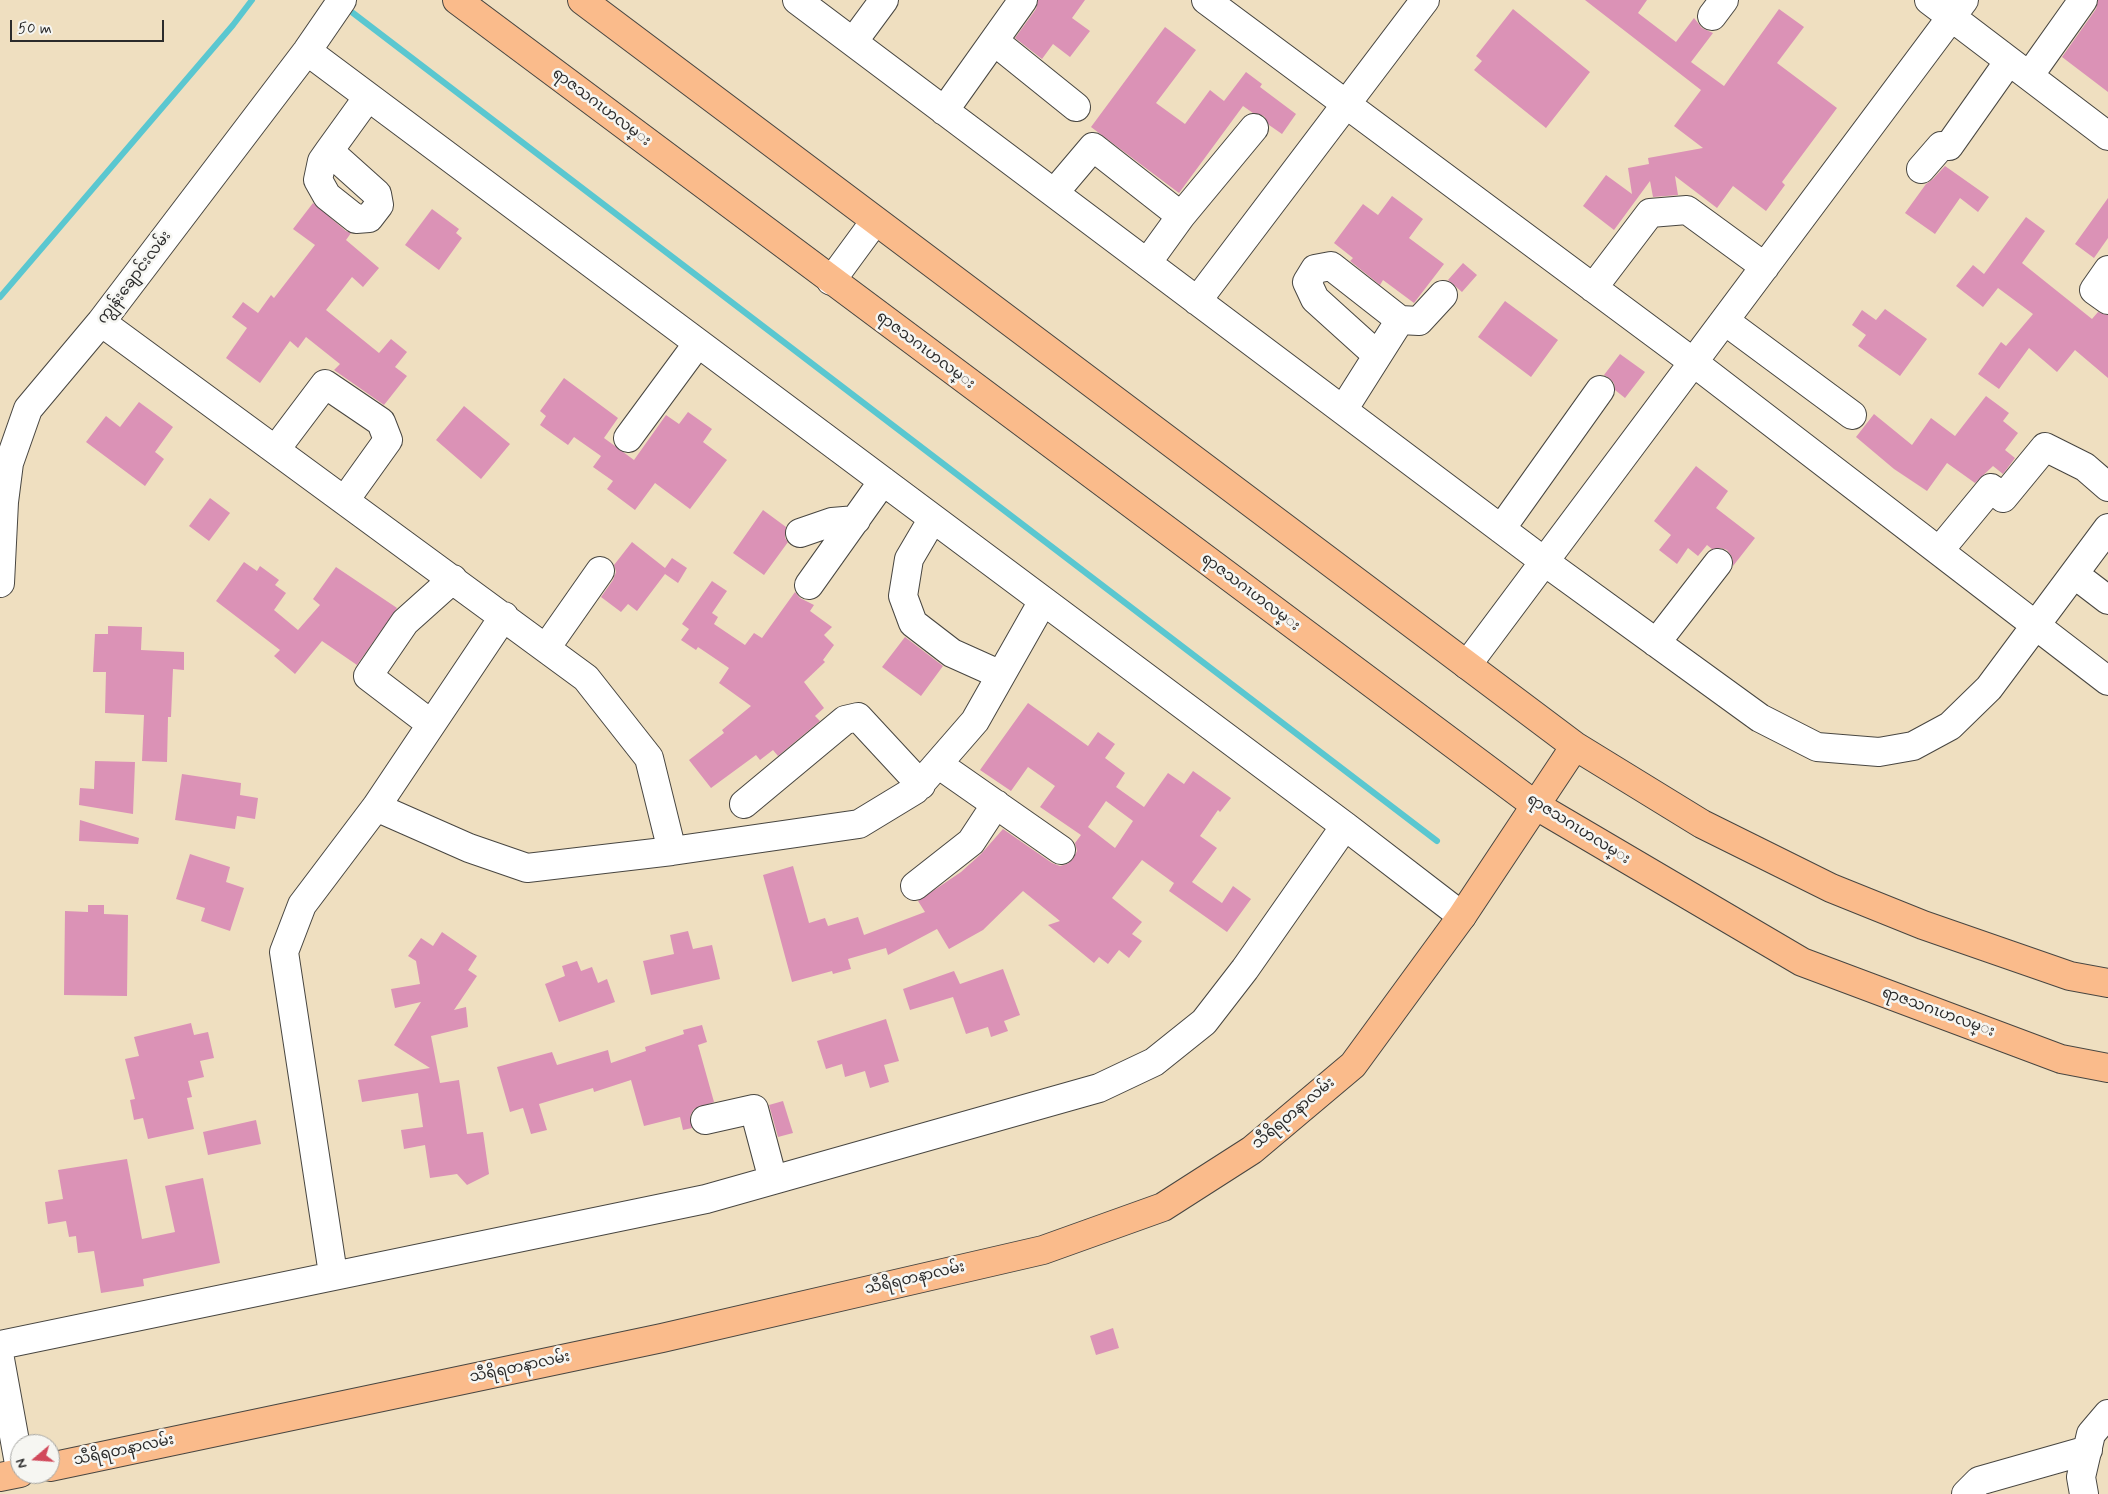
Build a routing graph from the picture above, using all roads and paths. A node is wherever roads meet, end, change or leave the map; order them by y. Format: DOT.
graph roads {
  1 [pos="342,0"];
  2 [pos="457,0"];
  3 [pos="582,0"];
  4 [pos="797,0"];
  5 [pos="884,0"];
  6 [pos="1023,0"];
  7 [pos="1206,0"];
  8 [pos="1425,0"];
  9 [pos="1929,0"];
  10 [pos="2083,0"];
  11 [pos="1958,8"];
  12 [pos="994,41"];
  13 [pos="853,42"];
  14 [pos="307,52"];
  15 [pos="2019,68"];
  16 [pos="368,97"];
  17 [pos="1346,105"];
  18 [pos="1076,107"];
  19 [pos="944,111"];
  20 [pos="1254,128"];
  21 [pos="2108,136"];
  22 [pos="329,151"];
  23 [pos="1921,169"];
  24 [pos="1054,193"];
  25 [pos="1181,216"];
  26 [pos="875,221"];
  27 [pos="1147,263"];
  28 [pos="1765,267"];
  29 [pos="2108,270"];
  30 [pos="831,280"];
  31 [pos="1593,288"];
  32 [pos="1443,295"];
  33 [pos="2108,300"];
  34 [pos="1198,301"];
  35 [pos="1400,320"];
  36 [pos="1724,321"];
  37 [pos="101,322"];
  38 [pos="698,343"];
  39 [pos="1377,355"];
  40 [pos="1693,362"];
  41 [pos="1600,390"];
  42 [pos="1342,410"];
  43 [pos="1852,415"];
  44 [pos="628,438"];
  45 [pos="276,449"];
  46 [pos="882,481"];
  47 [pos="2108,486"];
  48 [pos="345,500"];
  49 [pos="856,520"];
  50 [pos="929,525"];
  51 [pos="2108,528"];
  52 [pos="1501,530"];
  53 [pos="800,533"];
  54 [pos="1939,552"];
  55 [pos="1544,562"];
  56 [pos="1718,563"];
  57 [pos="600,571"];
  58 [pos="2074,574"];
  59 [pos="453,579"];
  60 [pos="0,583"];
  61 [pos="809,585"];
  62 [pos="2108,600"];
  63 [pos="1043,601"];
  64 [pos="504,616"];
  65 [pos="2036,626"];
  66 [pos="1656,643"];
  67 [pos="546,648"];
  68 [pos="1467,665"];
  69 [pos="1001,675"];
  70 [pos="2108,681"];
  71 [pos="431,724"];
  72 [pos="1575,746"];
  73 [pos="938,764"];
  74 [pos="921,785"];
  75 [pos="744,804"];
  76 [pos="996,804"];
  77 [pos="1535,806"];
  78 [pos="376,807"];
  79 [pos="1345,826"];
  80 [pos="1061,850"];
  81 [pos="672,851"];
  82 [pos="915,886"];
  83 [pos="1462,916"];
  84 [pos="2108,983"];
  85 [pos="2108,1068"];
  86 [pos="705,1120"];
  87 [pos="773,1180"];
  88 [pos="333,1274"];
  89 [pos="0,1345"];
  90 [pos="0,1359"];
  91 [pos="2108,1414"];
  92 [pos="14,1434"];
  93 [pos="2088,1450"];
  94 [pos="60,1465"];
  95 [pos="1966,1494"];
  96 [pos="2084,1494"];
  1 -- 14 [label="street, ကျွန်းချောင်းလမ်း"];
  2 -- 30 [label="main road, ရာဇသဂၤဟလမ္း"];
  3 -- 26 [label="main road"];
  4 -- 13 [label="street"];
  5 -- 13 [label="street"];
  6 -- 12 [label="street"];
  7 -- 17 [label="street"];
  8 -- 17 [label="street"];
  9 -- 11 [label="street"];
  10 -- 15 [label="street"];
  11 -- 15 [label="street"];
  11 -- 28 [label="street"];
  12 -- 18 [label="street"];
  12 -- 19 [label="street"];
  13 -- 19 [label="street"];
  14 -- 16 [label="street"];
  14 -- 37 [label="street, ကျွန်းချောင်းလမ်း"];
  15 -- 21 [label="street"];
  15 -- 23 [label="street"];
  16 -- 22 [label="street"];
  16 -- 38 [label="street"];
  17 -- 31 [label="street"];
  17 -- 34 [label="street"];
  19 -- 24 [label="street"];
  20 -- 25 [label="street"];
  24 -- 25 [label="street"];
  24 -- 27 [label="street"];
  25 -- 27 [label="street"];
  26 -- 30 [label="street"];
  26 -- 68 [label="main road"];
  27 -- 34 [label="street"];
  28 -- 31 [label="street"];
  28 -- 36 [label="street"];
  29 -- 33 [label="street"];
  30 -- 77 [label="main road, ရာဇသဂၤဟလမ္း"];
  31 -- 40 [label="street"];
  32 -- 35 [label="street"];
  34 -- 42 [label="street"];
  35 -- 39 [label="street"];
  35 -- 39 [label="street"];
  36 -- 40 [label="street"];
  36 -- 43 [label="street"];
  37 -- 45 [label="street"];
  37 -- 60 [label="street, ကျွန်းချောင်းလမ်း"];
  38 -- 44 [label="street"];
  38 -- 46 [label="street"];
  39 -- 42 [label="street"];
  40 -- 54 [label="street"];
  40 -- 55 [label="street"];
  41 -- 52 [label="street"];
  42 -- 52 [label="street"];
  45 -- 48 [label="street"];
  45 -- 48 [label="street"];
  46 -- 49 [label="street"];
  46 -- 63 [label="street"];
  47 -- 54 [label="street"];
  48 -- 59 [label="street"];
  49 -- 53 [label="street"];
  49 -- 61 [label="street"];
  50 -- 69 [label="street"];
  51 -- 58 [label="street"];
  52 -- 55 [label="street"];
  54 -- 65 [label="street"];
  55 -- 66 [label="street"];
  55 -- 68 [label="street"];
  56 -- 66 [label="street"];
  57 -- 67 [label="street"];
  58 -- 62 [label="street"];
  58 -- 65 [label="street"];
  59 -- 64 [label="street"];
  59 -- 71 [label="street"];
  63 -- 69 [label="street"];
  63 -- 79 [label="street"];
  64 -- 67 [label="street"];
  64 -- 71 [label="street"];
  65 -- 66 [label="street"];
  65 -- 70 [label="street"];
  67 -- 81 [label="street"];
  68 -- 72 [label="main road"];
  69 -- 73 [label="street"];
  71 -- 78 [label="street"];
  72 -- 77 [label="main road, သီရိရတနာလမ်း"];
  72 -- 84 [label="main road"];
  73 -- 74 [label="street"];
  73 -- 76 [label="street"];
  74 -- 75 [label="street"];
  74 -- 81 [label="street"];
  76 -- 80 [label="street"];
  76 -- 82 [label="street"];
  77 -- 83 [label="main road, သီရိရတနာလမ်း"];
  77 -- 85 [label="main road, ရာဇသဂၤဟလမ္း"];
  78 -- 81 [label="street"];
  78 -- 88 [label="street"];
  79 -- 83 [label="street"];
  79 -- 87 [label="street"];
  83 -- 94 [label="main road, သီရိရတနာလမ်း"];
  86 -- 87 [label="street"];
  87 -- 88 [label="street"];
  88 -- 89 [label="street"];
  90 -- 92 [label="street"];
  91 -- 93 [label="street"];
  93 -- 95 [label="street"];
  93 -- 96 [label="street"];
}
